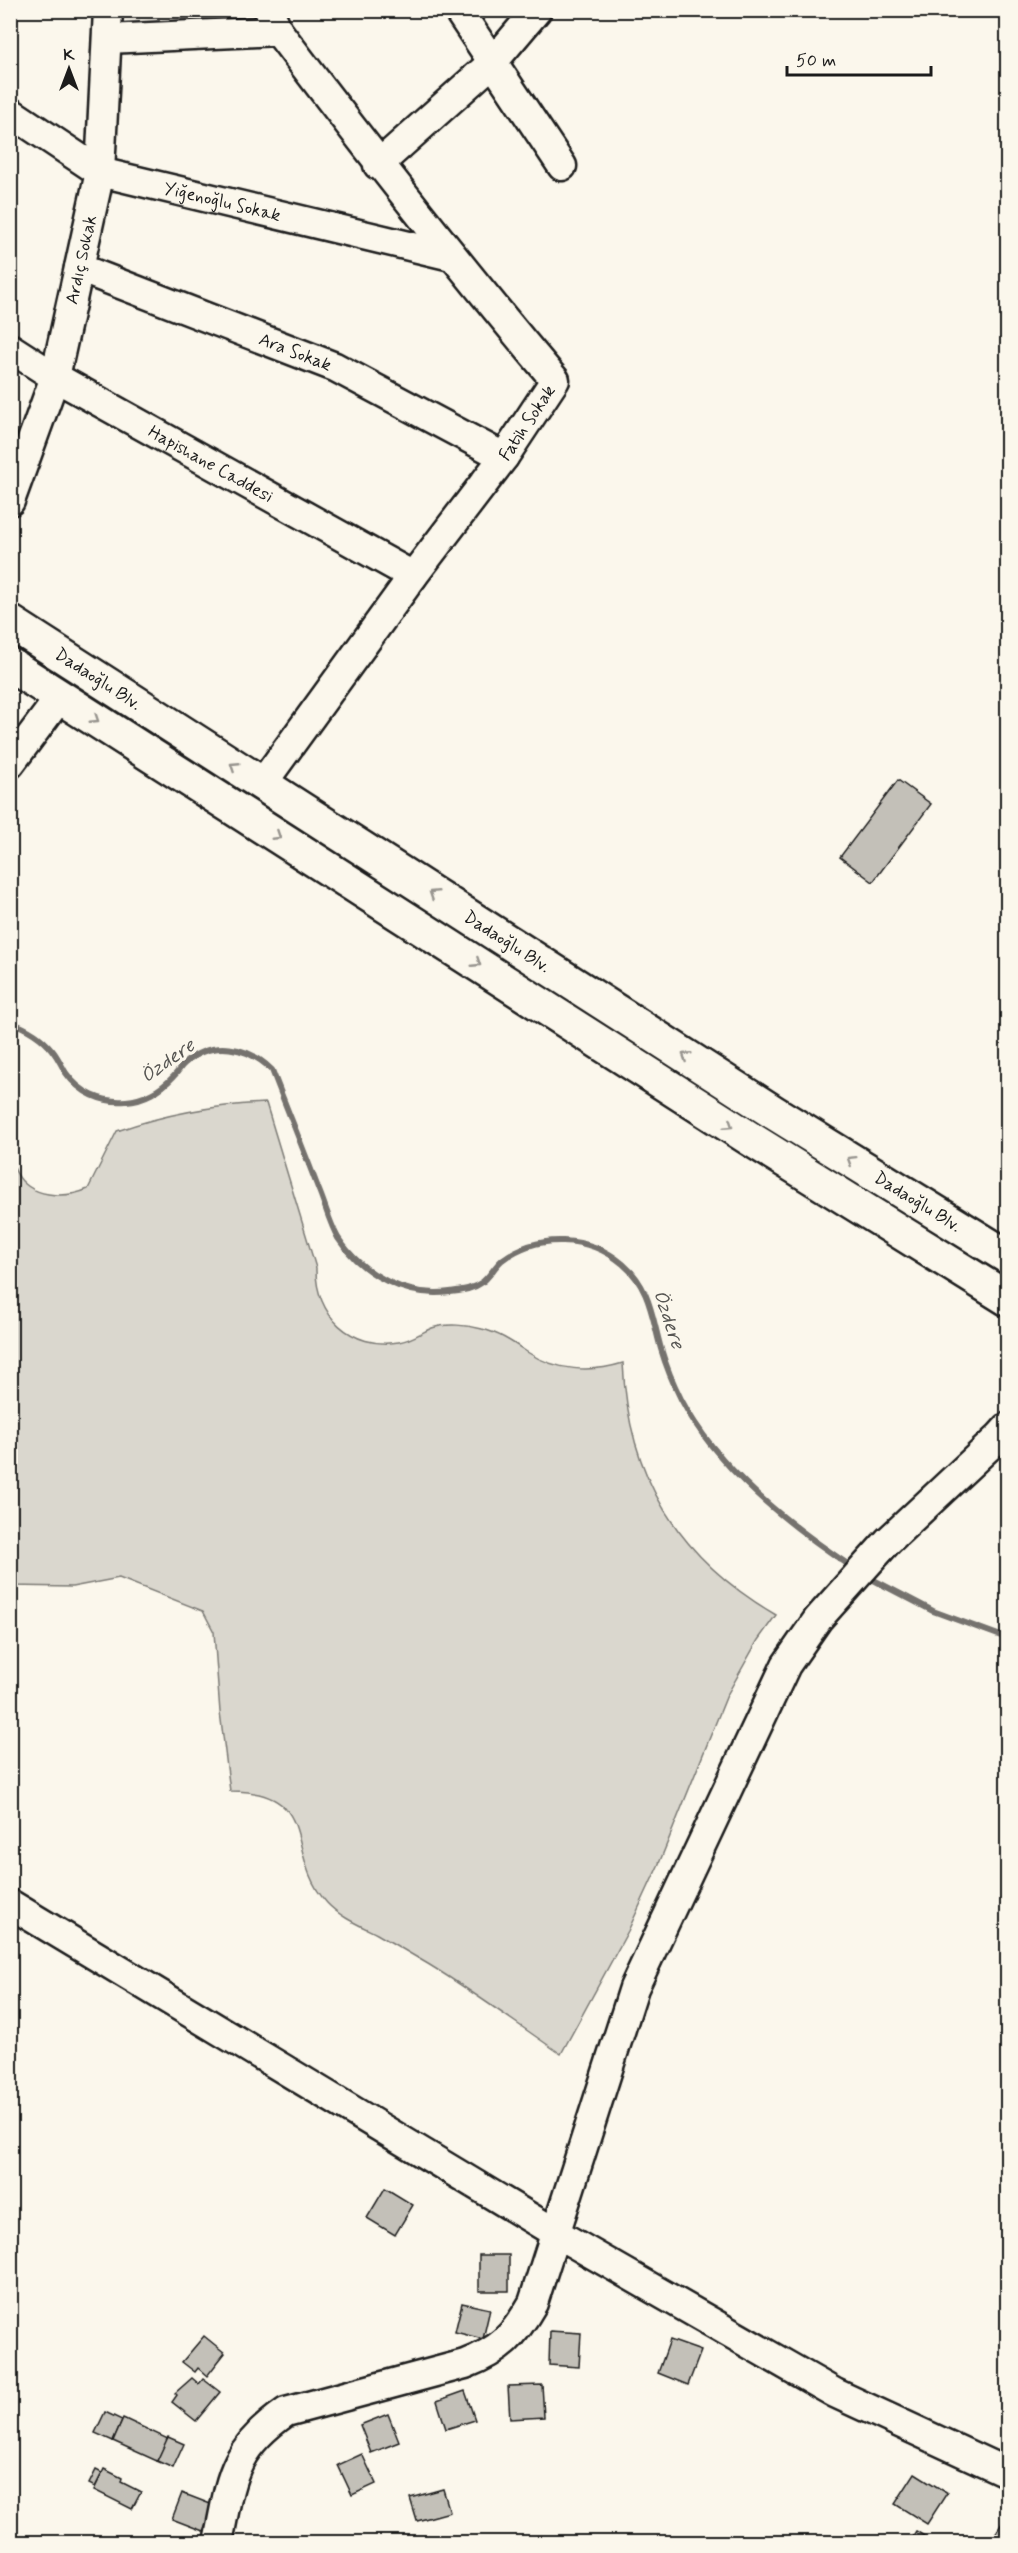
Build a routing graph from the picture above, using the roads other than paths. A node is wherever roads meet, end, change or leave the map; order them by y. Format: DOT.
graph roads {
  1 [pos="108,10"];
  2 [pos="458,10"];
  3 [pos="537,10"];
  4 [pos="274,21"];
  5 [pos="107,39"];
  6 [pos="493,62"];
  7 [pos="10,112"];
  8 [pos="378,165"];
  9 [pos="562,166"];
  10 [pos="100,172"];
  11 [pos="451,256"];
  12 [pos="79,268"];
  13 [pos="10,348"];
  14 [pos="56,377"];
  15 [pos="504,457"];
  16 [pos="10,501"];
  17 [pos="413,576"];
  18 [pos="10,622"];
  19 [pos="10,665"];
  20 [pos="60,697"];
  21 [pos="10,764"];
  22 [pos="262,784"];
  23 [pos="1008,1257"];
  24 [pos="1008,1299"];
  25 [pos="1008,1427"];
  26 [pos="10,1904"];
  27 [pos="554,2232"];
  28 [pos="1008,2473"];
  29 [pos="219,2542"];
  1 -- 5 [label="street, Ardıç Sokak"];
  2 -- 6 [label="street"];
  3 -- 6 [label="street"];
  4 -- 5 [label="street"];
  4 -- 8 [label="street, Fatih Sokak"];
  5 -- 10 [label="street, Ardıç Sokak"];
  6 -- 8 [label="street"];
  6 -- 9 [label="street"];
  7 -- 10 [label="street, Yiğenoğlu Sokak"];
  8 -- 11 [label="street, Fatih Sokak"];
  10 -- 11 [label="street, Yiğenoğlu Sokak"];
  10 -- 12 [label="street, Ardıç Sokak"];
  11 -- 15 [label="street, Fatih Sokak"];
  12 -- 14 [label="street, Ardıç Sokak"];
  12 -- 15 [label="street, Ara Sokak"];
  13 -- 14 [label="street, Hapishane Caddesi"];
  14 -- 16 [label="street, Ardıç Sokak"];
  14 -- 17 [label="street, Hapishane Caddesi"];
  15 -- 17 [label="street, Fatih Sokak"];
  17 -- 22 [label="street, Fatih Sokak"];
  22 -- 18 [label="highway, Dadaoğlu Blv., one-way"];
  19 -- 20 [label="highway, Dadaoğlu Blv."];
  20 -- 21 [label="street"];
  20 -- 24 [label="highway, Dadaoğlu Blv., one-way"];
  23 -- 22 [label="highway, Dadaoğlu Blv., one-way"];
  25 -- 27 [label="street"];
  26 -- 27 [label="street"];
  27 -- 28 [label="street"];
  27 -- 29 [label="street"];
}
